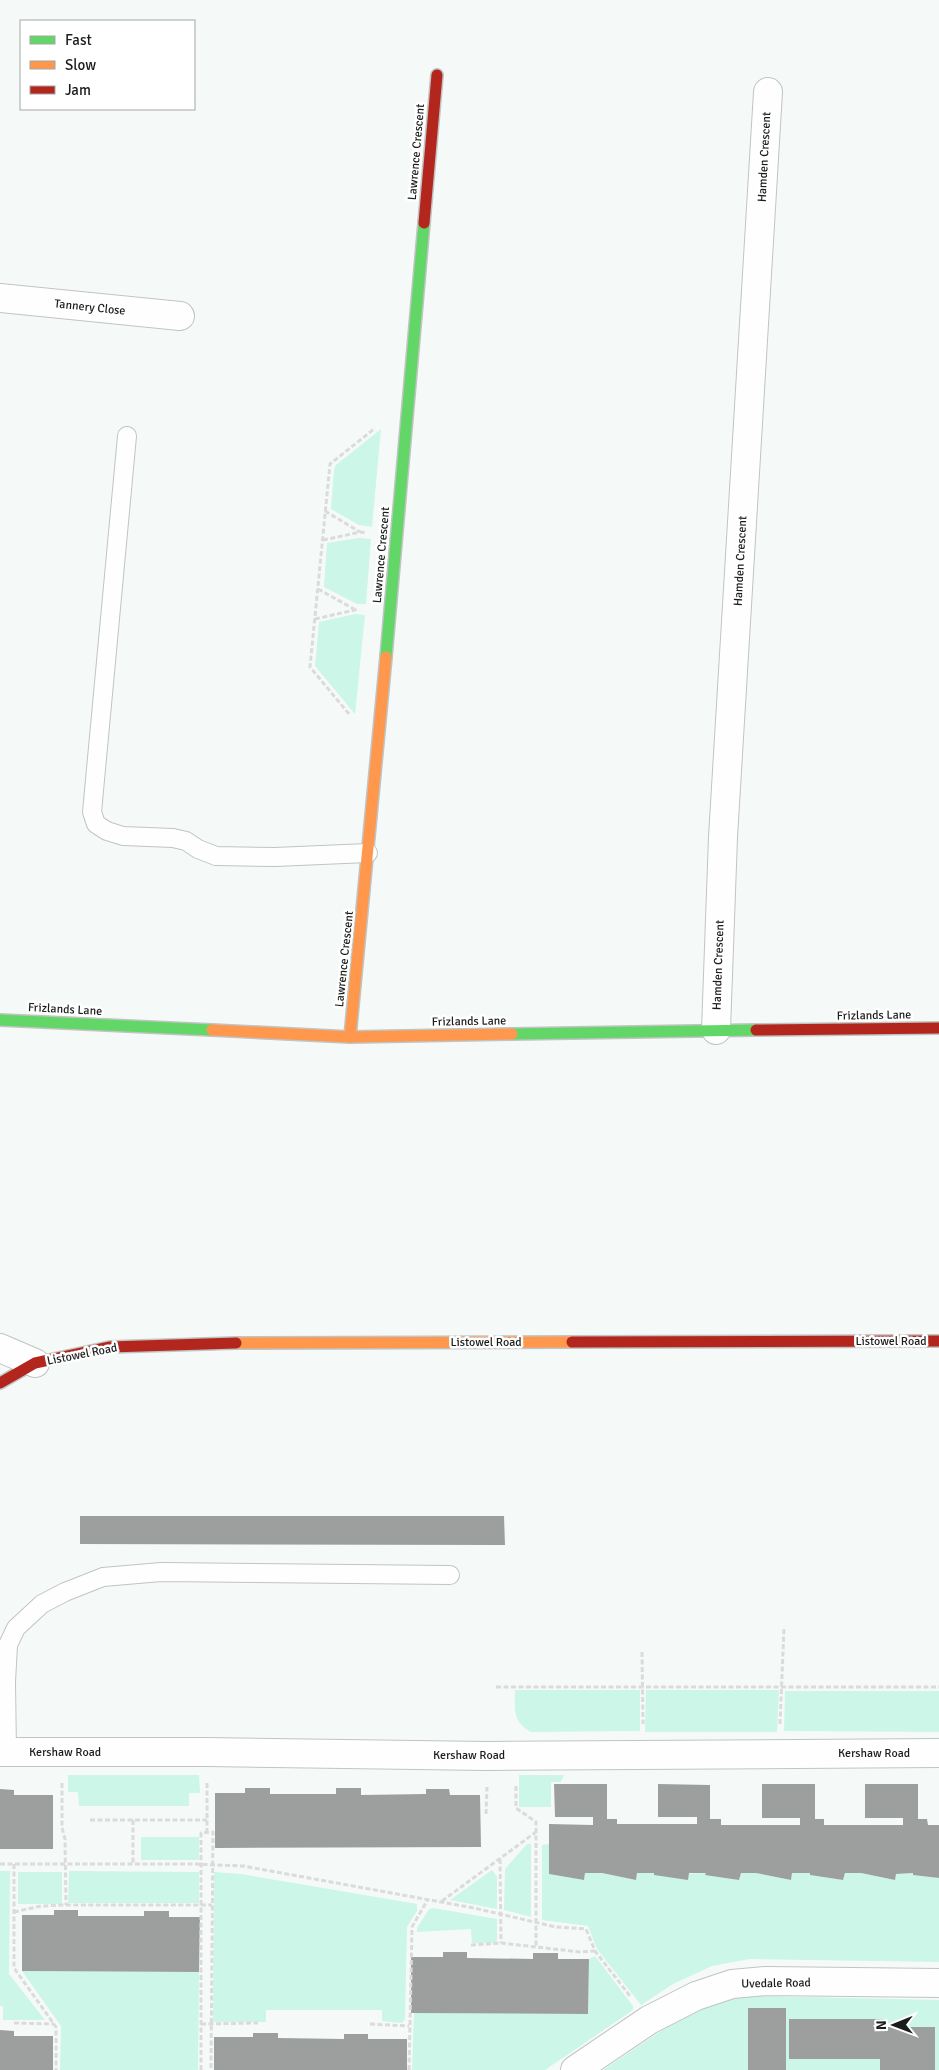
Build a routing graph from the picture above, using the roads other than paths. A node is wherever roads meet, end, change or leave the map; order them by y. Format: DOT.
graph roads {
  1 [pos="437,76"];
  2 [pos="768,92"];
  3 [pos="0,298"];
  4 [pos="180,316"];
  5 [pos="127,436"];
  6 [pos="368,853"];
  7 [pos="0,1020"];
  8 [pos="939,1028"];
  9 [pos="716,1030"];
  10 [pos="350,1038"];
  11 [pos="939,1341"];
  12 [pos="0,1348"];
  13 [pos="35,1363"];
  14 [pos="0,1383"];
  15 [pos="450,1575"];
  16 [pos="4,1752"];
  17 [pos="939,1753"];
  18 [pos="939,1983"];
  19 [pos="575,2070"];
  1 -- 6 [label="street, Lawrence Crescent"];
  2 -- 9 [label="street, Hamden Crescent"];
  3 -- 4 [label="street, Tannery Close"];
  5 -- 6 [label="lane"];
  6 -- 10 [label="street, Lawrence Crescent"];
  7 -- 10 [label="street, Frizlands Lane"];
  8 -- 9 [label="street, Frizlands Lane"];
  9 -- 10 [label="street, Frizlands Lane"];
  11 -- 13 [label="street, Listowel Road"];
  12 -- 13 [label="street, Listowel Road"];
  13 -- 14 [label="street, Listowel Road"];
  15 -- 16 [label="lane"];
  16 -- 17 [label="street, Kershaw Road"];
  18 -- 19 [label="street, Uvedale Road"];
}
